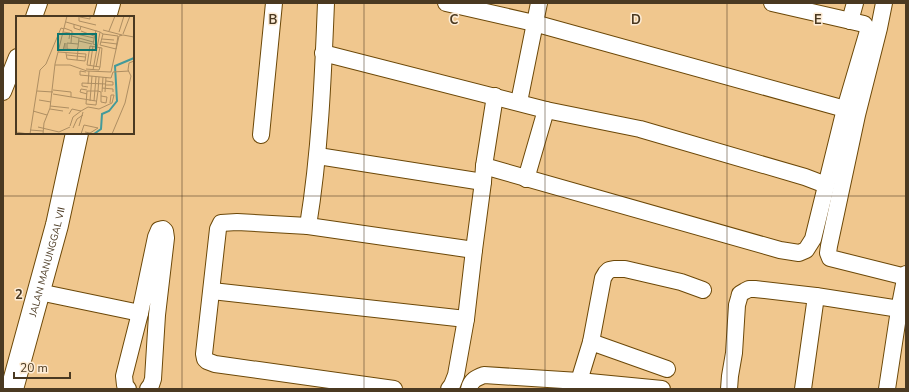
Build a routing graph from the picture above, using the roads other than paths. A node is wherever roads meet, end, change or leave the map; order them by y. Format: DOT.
graph roads {
  1 [pos="39,3"];
  2 [pos="109,3"];
  3 [pos="274,3"];
  4 [pos="326,3"];
  5 [pos="446,3"];
  6 [pos="539,3"];
  7 [pos="772,3"];
  8 [pos="855,3"];
  9 [pos="884,3"];
  10 [pos="34,16"];
  11 [pos="105,16"];
  12 [pos="850,21"];
  13 [pos="534,23"];
  14 [pos="323,53"];
  15 [pos="16,60"];
  16 [pos="3,92"];
  17 [pos="495,96"];
  18 [pos="518,102"];
  19 [pos="845,109"];
  20 [pos="546,110"];
  21 [pos="77,134"];
  22 [pos="261,135"];
  23 [pos="318,156"];
  24 [pos="484,174"];
  25 [pos="526,179"];
  26 [pos="826,185"];
  27 [pos="308,226"];
  28 [pos="474,250"];
  29 [pos="906,276"];
  30 [pos="212,290"];
  31 [pos="703,290"];
  32 [pos="39,292"];
  33 [pos="816,296"];
  34 [pos="902,310"];
  35 [pos="140,313"];
  36 [pos="466,319"];
  37 [pos="591,342"];
  38 [pos="667,369"];
  39 [pos="10,381"];
  40 [pos="579,381"];
  41 [pos="128,389"];
  42 [pos="148,389"];
  43 [pos="394,389"];
  44 [pos="449,389"];
  45 [pos="469,389"];
  46 [pos="662,389"];
  47 [pos="729,389"];
  48 [pos="803,389"];
  49 [pos="887,389"];
  1 -- 10 [label="street"];
  2 -- 11 [label="street"];
  3 -- 22 [label="street"];
  4 -- 14 [label="street"];
  5 -- 13 [label="street"];
  6 -- 13 [label="street"];
  7 -- 12 [label="street"];
  8 -- 12 [label="street"];
  9 -- 29 [label="street"];
  12 -- 19 [label="street"];
  13 -- 18 [label="street"];
  13 -- 19 [label="street"];
  14 -- 17 [label="street"];
  14 -- 23 [label="street"];
  15 -- 16 [label="street"];
  17 -- 18 [label="street"];
  17 -- 24 [label="street"];
  18 -- 20 [label="street"];
  19 -- 26 [label="street"];
  20 -- 25 [label="street"];
  20 -- 26 [label="street"];
  21 -- 32 [label="street, JALAN MANUNGGAL VII"];
  23 -- 24 [label="street"];
  23 -- 27 [label="street"];
  24 -- 25 [label="street"];
  24 -- 28 [label="street"];
  25 -- 26 [label="street"];
  27 -- 28 [label="street"];
  27 -- 30 [label="street"];
  28 -- 36 [label="street"];
  29 -- 34 [label="street"];
  30 -- 36 [label="street"];
  30 -- 43 [label="street"];
  31 -- 37 [label="street"];
  32 -- 35 [label="street"];
  32 -- 39 [label="street, JALAN MANUNGGAL VII"];
  33 -- 34 [label="street"];
  33 -- 47 [label="street"];
  33 -- 48 [label="street"];
  34 -- 49 [label="street"];
  35 -- 41 [label="street"];
  35 -- 42 [label="street"];
  36 -- 44 [label="street"];
  37 -- 38 [label="street"];
  37 -- 40 [label="street"];
  40 -- 45 [label="street"];
  40 -- 46 [label="street"];
}
